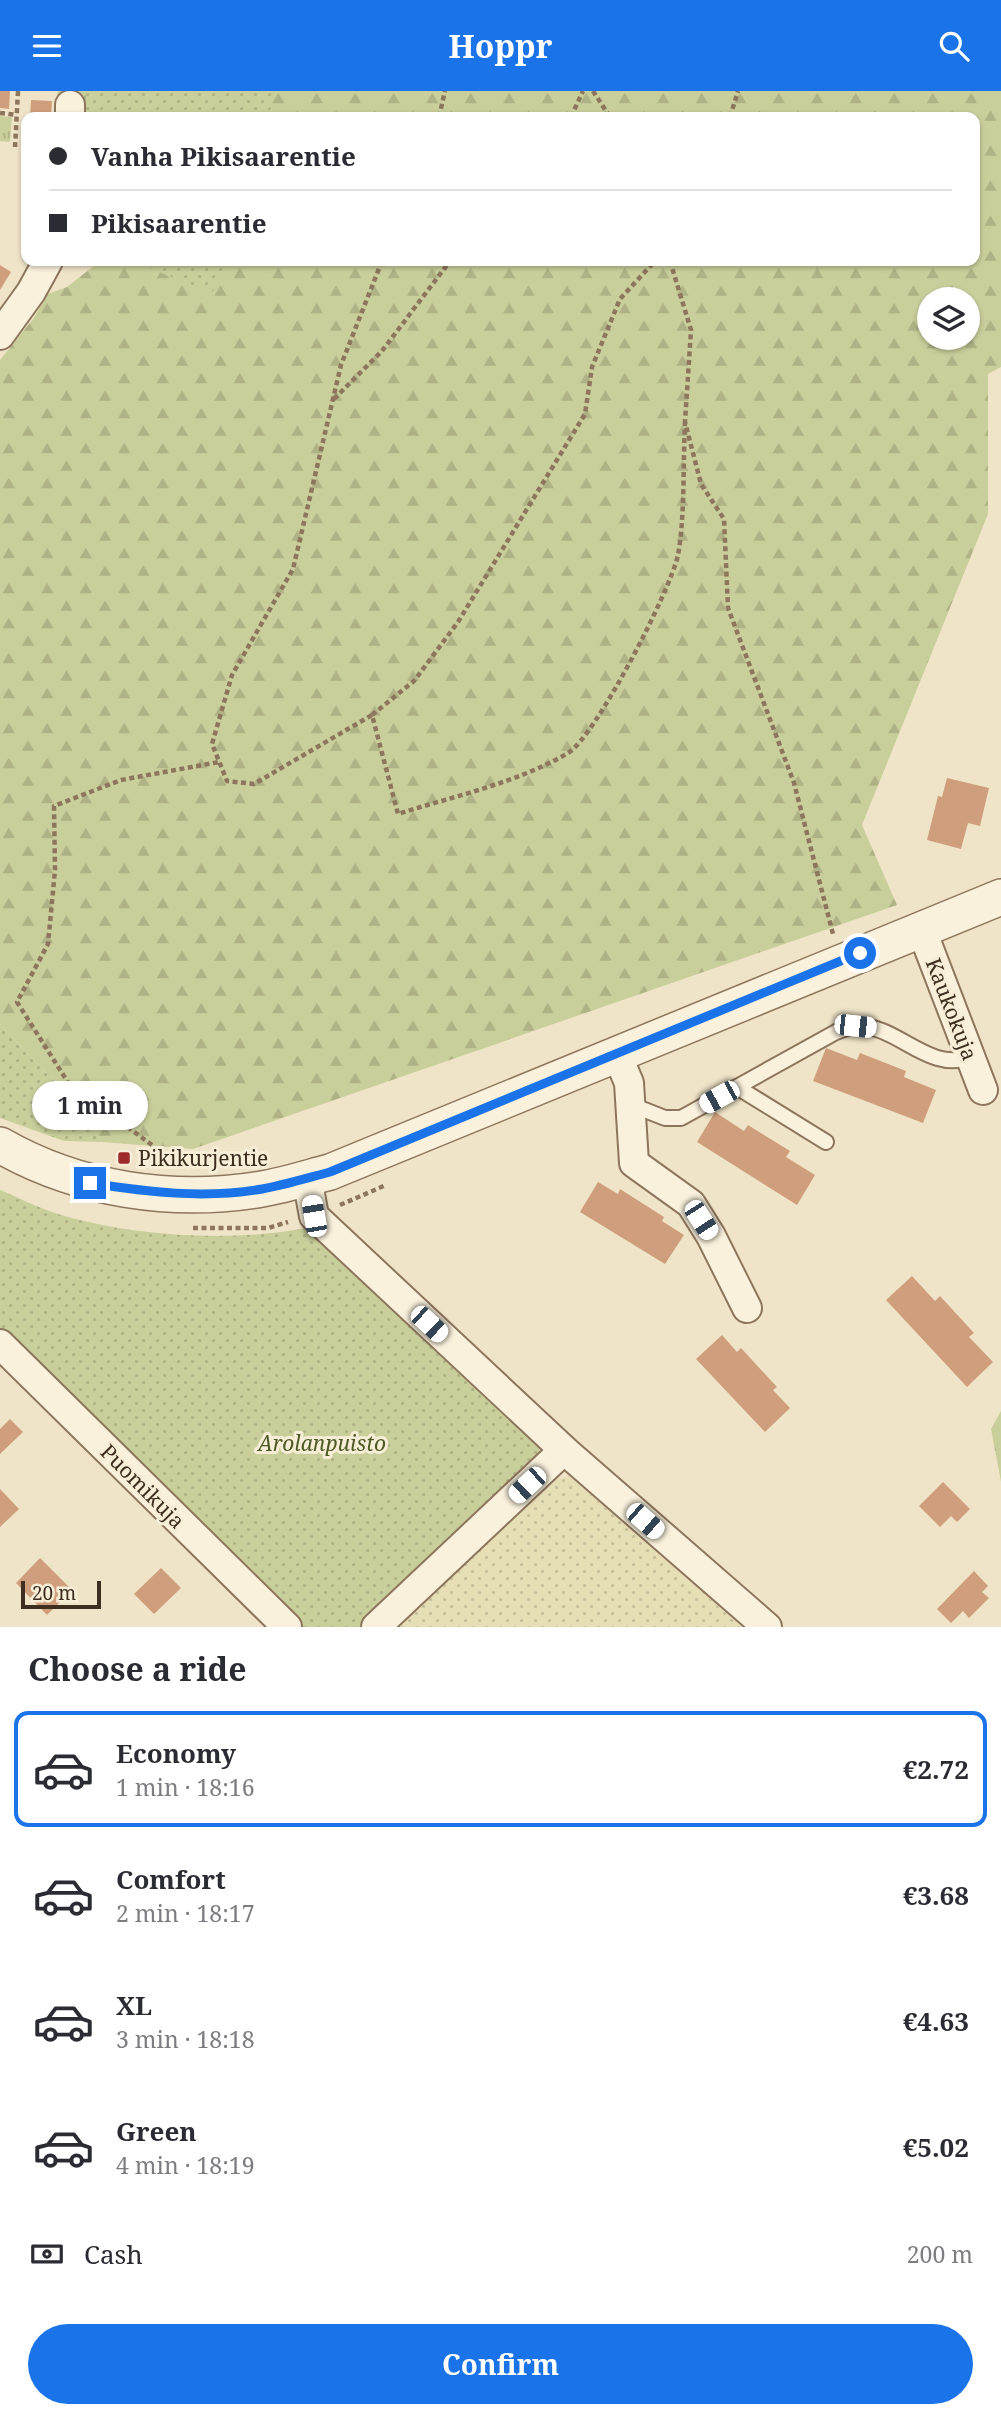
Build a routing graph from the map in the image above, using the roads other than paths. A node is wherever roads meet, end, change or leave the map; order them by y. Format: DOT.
graph roads {
  1 [pos="45,266"];
  2 [pos="0,335"];
  3 [pos="1001,897"];
  4 [pos="921,928"];
  5 [pos="617,1054"];
  6 [pos="970,1057"];
  7 [pos="737,1087"];
  8 [pos="984,1090"];
  9 [pos="632,1105"];
  10 [pos="826,1142"];
  11 [pos="0,1145"];
  12 [pos="307,1178"];
  13 [pos="747,1308"];
  14 [pos="0,1344"];
  15 [pos="564,1450"];
  16 [pos="287,1627"];
  17 [pos="376,1627"];
  18 [pos="767,1627"];
  1 -- 2 [label="street"];
  3 -- 4 [label="street"];
  4 -- 5 [label="street"];
  4 -- 6 [label="street, Kaukokuja"];
  5 -- 9 [label="street"];
  5 -- 12 [label="street"];
  6 -- 7 [label="lane"];
  6 -- 8 [label="street, Kaukokuja"];
  7 -- 9 [label="lane"];
  7 -- 10 [label="lane"];
  9 -- 13 [label="street"];
  11 -- 12 [label="street"];
  12 -- 15 [label="street"];
  14 -- 16 [label="street, Puomikuja"];
  15 -- 17 [label="street"];
  15 -- 18 [label="street"];
}
